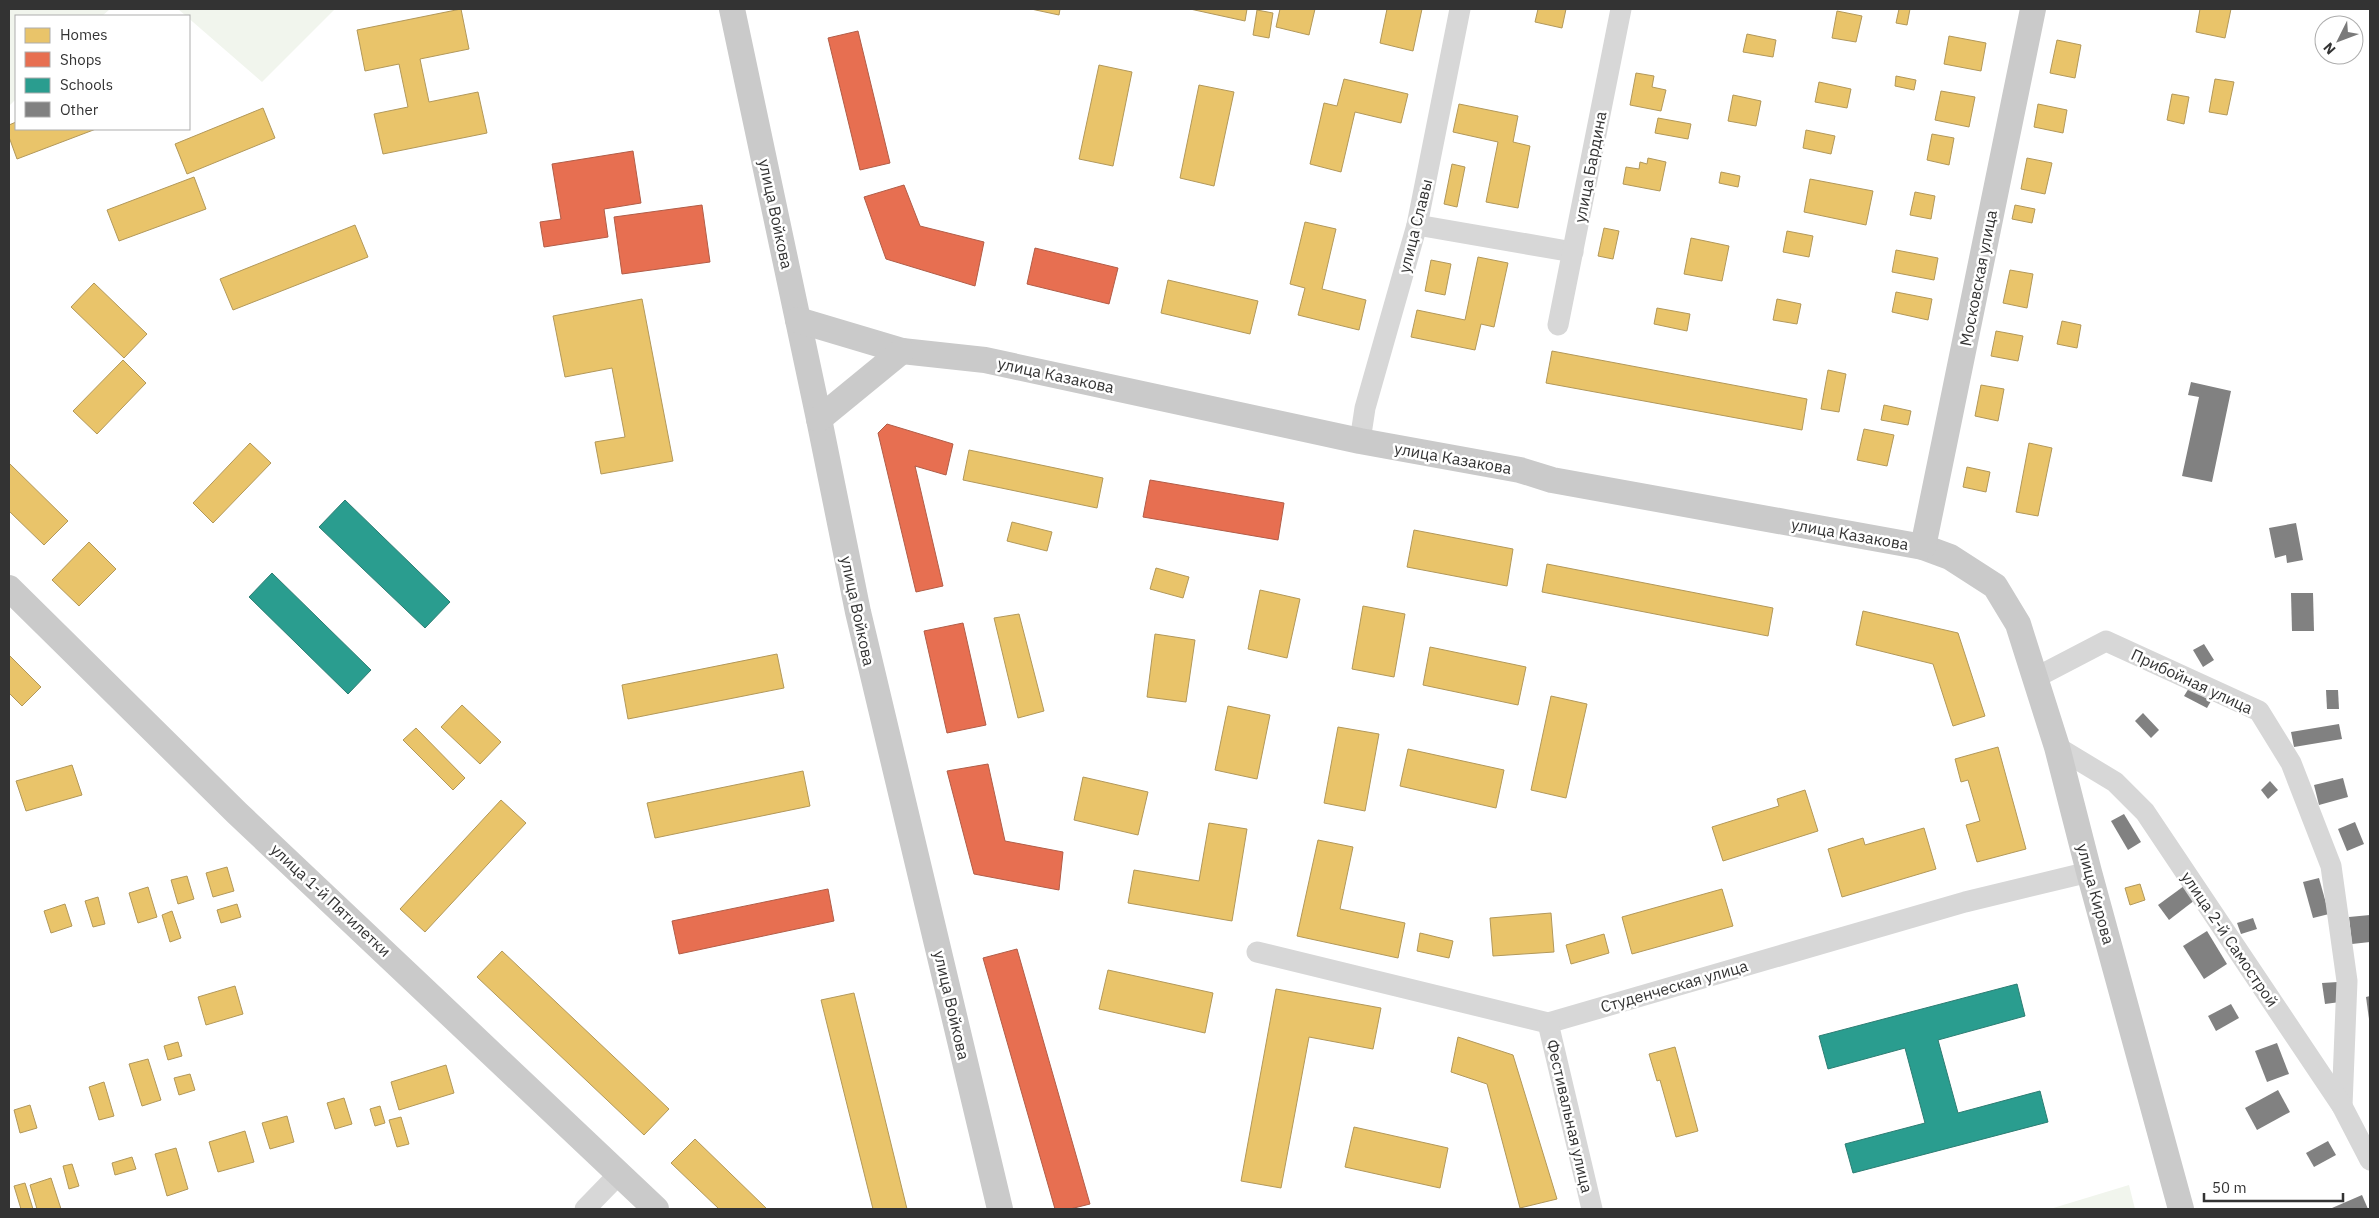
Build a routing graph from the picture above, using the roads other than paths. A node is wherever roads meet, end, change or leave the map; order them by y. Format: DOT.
graph roads {
  1 [pos="732,9"];
  2 [pos="1460,9"];
  3 [pos="1621,9"];
  4 [pos="2033,9"];
  5 [pos="1417,225"];
  6 [pos="1573,252"];
  7 [pos="798,320"];
  8 [pos="1558,325"];
  9 [pos="902,351"];
  10 [pos="819,419"];
  11 [pos="1360,441"];
  12 [pos="1923,547"];
  13 [pos="1995,586"];
  14 [pos="9,588"];
  15 [pos="2035,678"];
  16 [pos="2057,747"];
  17 [pos="2089,872"];
  18 [pos="1258,952"];
  19 [pos="1548,1022"];
  20 [pos="2342,1106"];
  21 [pos="2370,1160"];
  22 [pos="620,1173"];
  23 [pos="585,1209"];
  24 [pos="656,1209"];
  25 [pos="1000,1209"];
  26 [pos="1592,1209"];
  27 [pos="2181,1209"];
  1 -- 7 [label="main road, улица Войкова"];
  2 -- 5 [label="street, улица Славы"];
  3 -- 6 [label="street, улица Бардина"];
  4 -- 12 [label="main road, Московская улица"];
  5 -- 6 [label="street"];
  5 -- 11 [label="street, улица Славы"];
  6 -- 8 [label="street, улица Бардина"];
  7 -- 9 [label="main road, улица Казакова"];
  7 -- 10 [label="main road, улица Войкова"];
  9 -- 10 [label="main road"];
  9 -- 11 [label="main road, улица Казакова"];
  10 -- 25 [label="main road, улица Войкова"];
  11 -- 12 [label="main road, улица Казакова"];
  12 -- 13 [label="main road, улица Казакова"];
  13 -- 15 [label="main road, улица Кирова"];
  14 -- 22 [label="main road, улица 1-й Пятилетки"];
  15 -- 16 [label="main road, улица Кирова"];
  15 -- 20 [label="street, Прибойная улица"];
  16 -- 17 [label="main road, улица Кирова"];
  16 -- 20 [label="street, улица 2-й Самострой"];
  17 -- 19 [label="street, Студенческая улица"];
  17 -- 27 [label="main road, улица Кирова"];
  18 -- 19 [label="street, Студенческая улица"];
  19 -- 26 [label="street, Фестивальная улица"];
  20 -- 21 [label="street, улица 2-й Самострой"];
  22 -- 23 [label="street"];
  22 -- 24 [label="main road, улица 1-й Пятилетки"];
}
